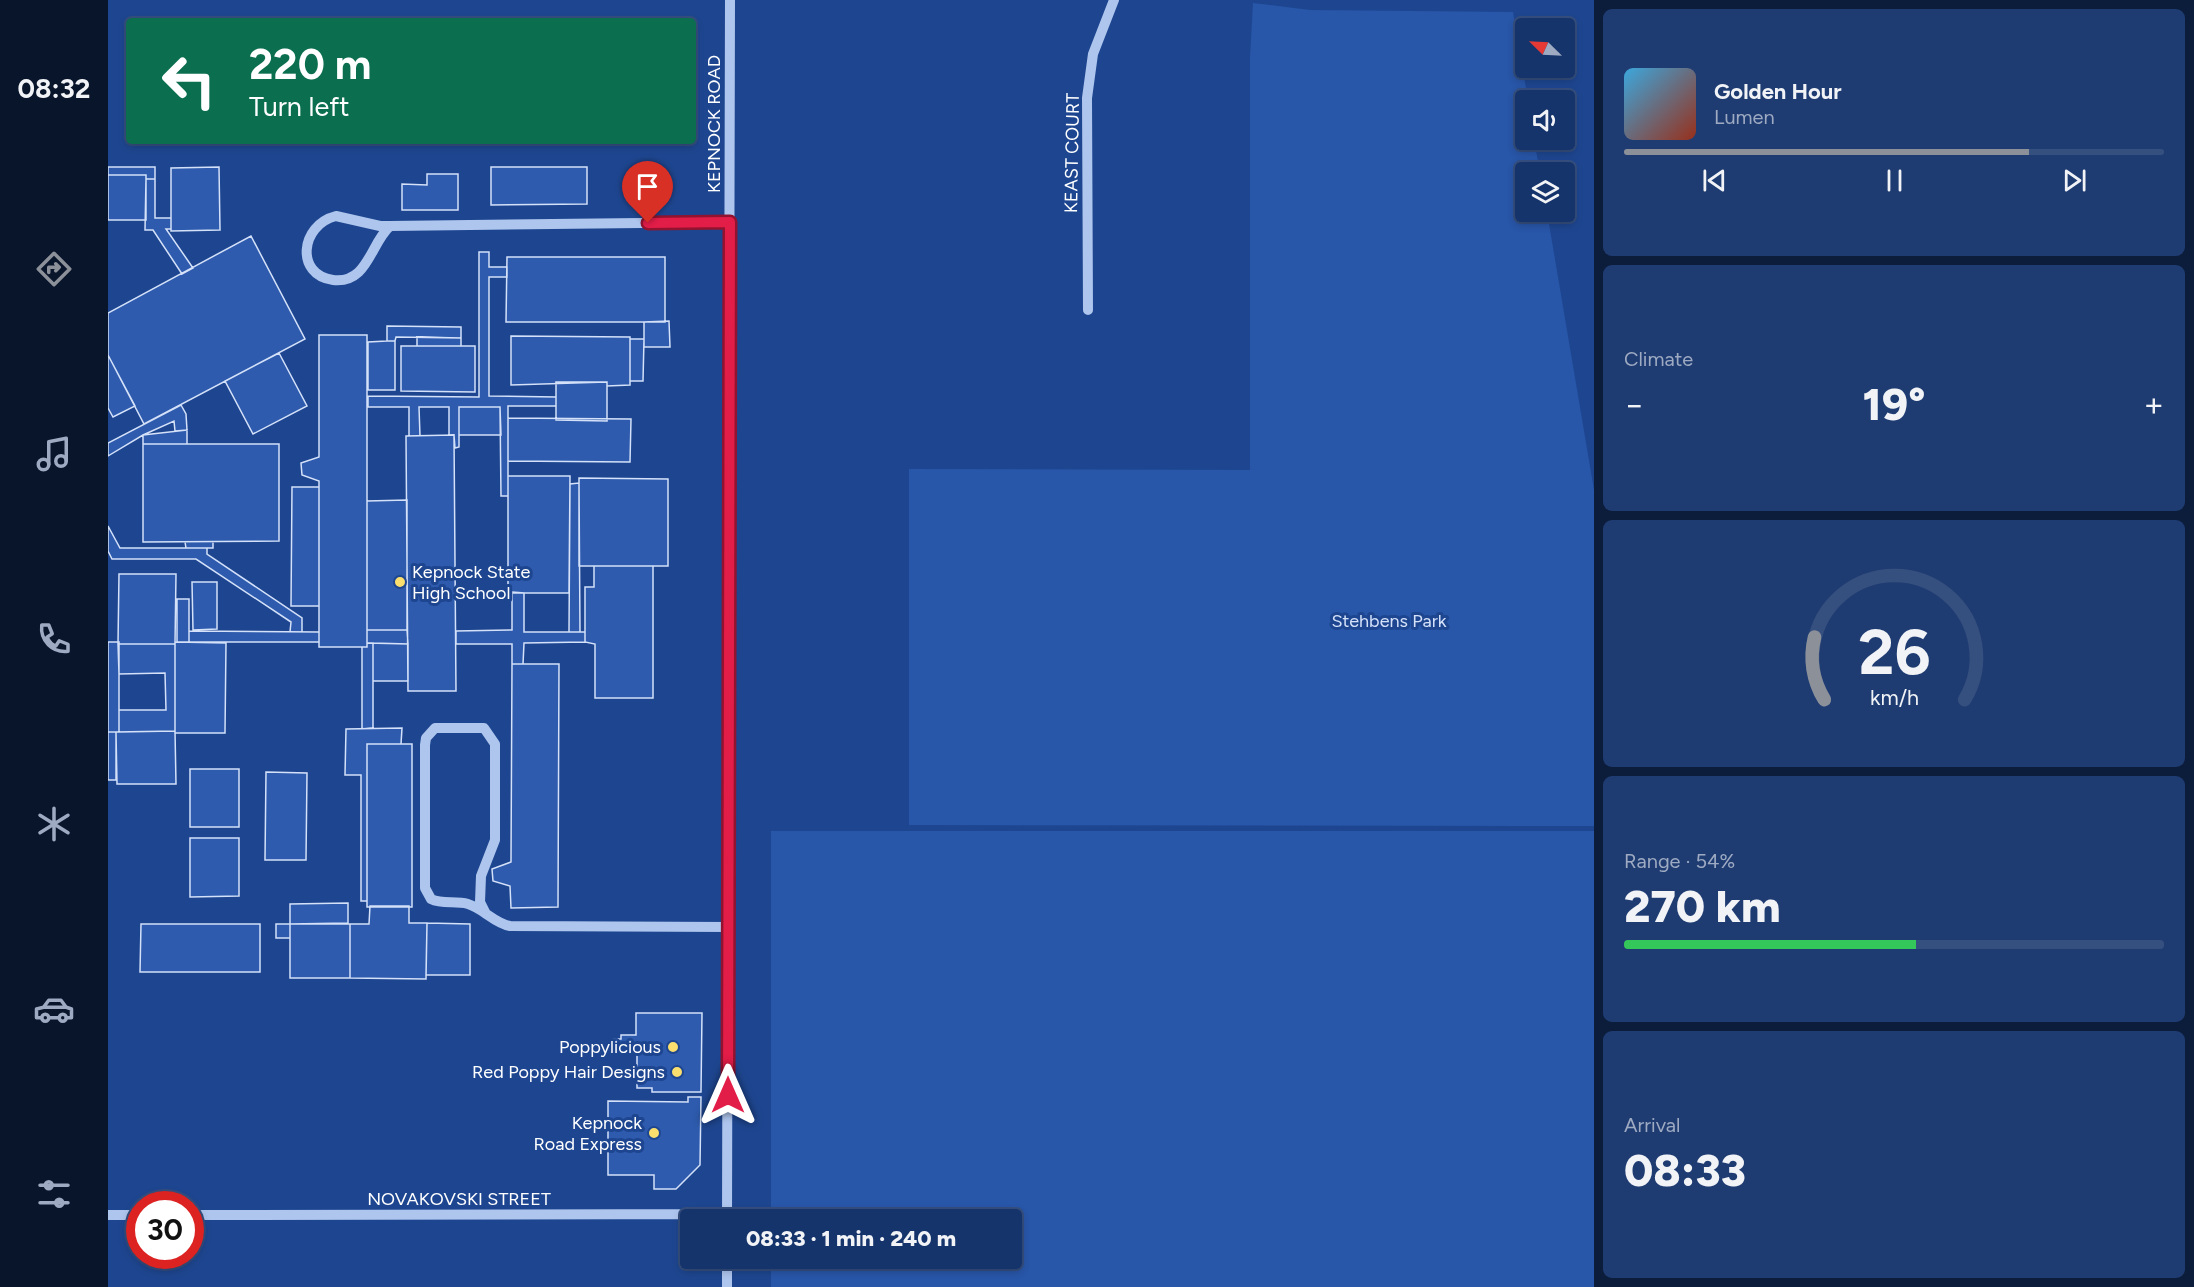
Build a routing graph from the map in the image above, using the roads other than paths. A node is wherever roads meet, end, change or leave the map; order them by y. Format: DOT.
graph roads {
  1 [pos="730,0"];
  2 [pos="1114,0"];
  3 [pos="730,222"];
  4 [pos="390,226"];
  5 [pos="1088,310"];
  6 [pos="486,914"];
  7 [pos="728,927"];
  8 [pos="727,1209"];
  9 [pos="108,1215"];
  10 [pos="126,1215"];
  11 [pos="204,1215"];
  12 [pos="680,1217"];
  13 [pos="727,1269"];
  14 [pos="728,1287"];
  1 -- 3 [label="street, KEPNOCK ROAD"];
  2 -- 5 [label="street, KEAST COURT"];
  3 -- 4 [label="street"];
  3 -- 7 [label="street, KEPNOCK ROAD"];
  4 -- 4 [label="street"];
  6 -- 6 [label="street"];
  6 -- 7 [label="street"];
  7 -- 8 [label="street, KEPNOCK ROAD"];
  9 -- 10 [label="street"];
  11 -- 12 [label="street, NOVAKOVSKI STREET"];
  13 -- 14 [label="street"];
}
